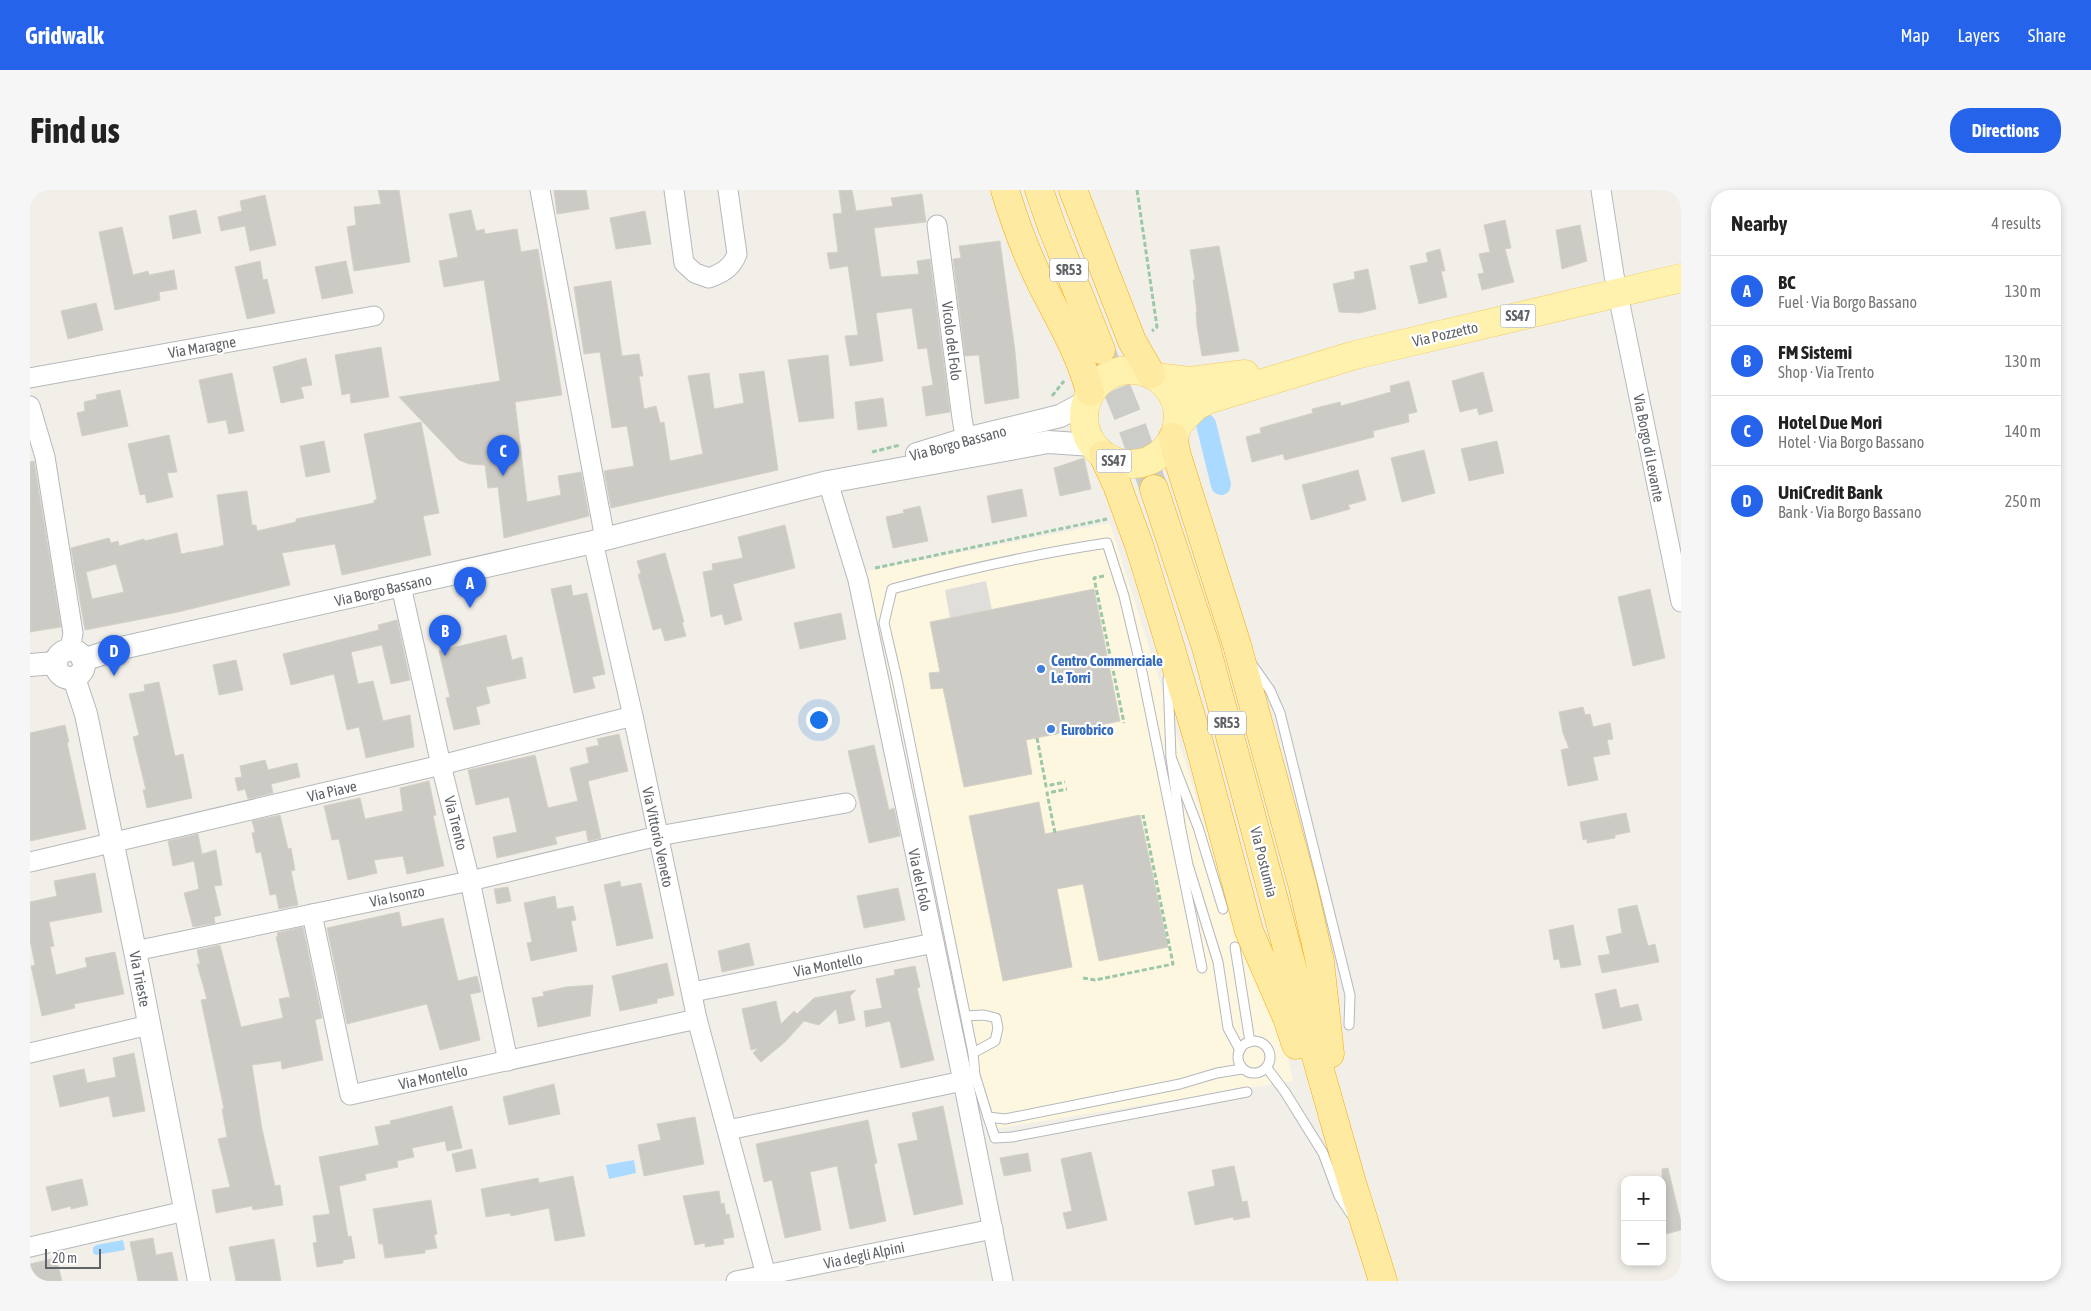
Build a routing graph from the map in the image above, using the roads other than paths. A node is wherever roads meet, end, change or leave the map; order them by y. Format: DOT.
graph roads {
  1 [pos="540,190"];
  2 [pos="674,190"];
  3 [pos="728,190"];
  4 [pos="1004,190"];
  5 [pos="1039,190"];
  6 [pos="1073,190"];
  7 [pos="1601,190"];
  8 [pos="937,225"];
  9 [pos="1681,278"];
  10 [pos="1619,293"];
  11 [pos="374,316"];
  12 [pos="1101,350"];
  13 [pos="1355,355"];
  14 [pos="1153,375"];
  15 [pos="30,378"];
  16 [pos="1088,397"];
  17 [pos="30,406"];
  18 [pos="1175,431"];
  19 [pos="967,448"];
  20 [pos="1098,450"];
  21 [pos="828,482"];
  22 [pos="1154,489"];
  23 [pos="599,540"];
  24 [pos="401,586"];
  25 [pos="1681,602"];
  26 [pos="1162,619"];
  27 [pos="1237,645"];
  28 [pos="71,663"];
  29 [pos="30,665"];
  30 [pos="633,716"];
  31 [pos="1171,757"];
  32 [pos="441,765"];
  33 [pos="846,803"];
  34 [pos="658,836"];
  35 [pos="112,842"];
  36 [pos="30,862"];
  37 [pos="470,881"];
  38 [pos="1223,909"];
  39 [pos="312,914"];
  40 [pos="934,944"];
  41 [pos="1235,947"];
  42 [pos="136,951"];
  43 [pos="1202,968"];
  44 [pos="693,992"];
  45 [pos="966,1016"];
  46 [pos="697,1019"];
  47 [pos="149,1025"];
  48 [pos="1349,1025"];
  49 [pos="1250,1042"];
  50 [pos="1240,1050"];
  51 [pos="30,1053"];
  52 [pos="973,1054"];
  53 [pos="508,1061"];
  54 [pos="1267,1068"];
  55 [pos="1242,1069"];
  56 [pos="963,1081"];
  57 [pos="1247,1092"];
  58 [pos="988,1117"];
  59 [pos="728,1130"];
  60 [pos="1352,1183"];
  61 [pos="185,1210"];
  62 [pos="992,1228"];
  63 [pos="1369,1237"];
  64 [pos="30,1247"];
  65 [pos="766,1275"];
  66 [pos="1383,1279"];
  67 [pos="199,1281"];
  68 [pos="736,1281"];
  69 [pos="1003,1281"];
  1 -- 23 [label="street, Via Vittorio Veneto"];
  2 -- 3 [label="street"];
  4 -- 16 [label="highway"];
  5 -- 12 [label="highway, SR53"];
  6 -- 14 [label="highway"];
  7 -- 10 [label="street, Via Borgo di Levante"];
  8 -- 19 [label="street, Vicolo del Folo"];
  9 -- 10 [label="main road, Via Pozzetto / SS47"];
  10 -- 13 [label="main road, Via Pozzetto / SS47"];
  10 -- 25 [label="street, Via Borgo di Levante"];
  11 -- 15 [label="street, Via Maragne"];
  13 -- 14 [label="main road, Via Pozzetto / SS47"];
  13 -- 18 [label="main road, Via Pozzetto / SS47"];
  14 -- 16 [label="main road, Via Borgo Bassano / SS47"];
  14 -- 18 [label="main road"];
  16 -- 19 [label="street, Via Borgo Bassano"];
  16 -- 20 [label="main road, SS47"];
  17 -- 28 [label="street"];
  18 -- 20 [label="main road, Via Borgo Bassano / SS47"];
  18 -- 27 [label="highway"];
  19 -- 20 [label="street, Via Borgo Bassano"];
  19 -- 21 [label="street, Via Borgo Bassano"];
  20 -- 26 [label="highway"];
  21 -- 23 [label="street, Via Borgo Bassano"];
  21 -- 40 [label="street, Via del Folo"];
  22 -- 60 [label="highway, Via Postumia / SR53"];
  23 -- 24 [label="street, Via Borgo Bassano"];
  23 -- 30 [label="street, Via Vittorio Veneto"];
  24 -- 28 [label="street, Via Borgo Bassano"];
  24 -- 32 [label="street, Via Trento"];
  26 -- 31 [label="lane"];
  26 -- 60 [label="highway"];
  27 -- 48 [label="lane"];
  27 -- 60 [label="highway"];
  28 -- 29 [label="street, Via Borgo Bassano"];
  28 -- 35 [label="street, Via Trieste"];
  30 -- 32 [label="street, Via Piave"];
  30 -- 34 [label="street, Via Vittorio Veneto"];
  31 -- 38 [label="lane"];
  31 -- 50 [label="lane"];
  32 -- 35 [label="street, Via Piave"];
  32 -- 37 [label="street, Via Trento"];
  33 -- 34 [label="street, Via Isonzo"];
  34 -- 37 [label="street, Via Isonzo"];
  34 -- 44 [label="street, Via Vittorio Veneto"];
  35 -- 36 [label="street, Via Piave"];
  35 -- 42 [label="street, Via Trieste"];
  37 -- 39 [label="street, Via Isonzo"];
  37 -- 53 [label="street, Via Trento"];
  39 -- 42 [label="street, Via Isonzo"];
  39 -- 53 [label="street, Via Montello"];
  40 -- 44 [label="street, Via Montello"];
  40 -- 56 [label="street, Via del Folo"];
  41 -- 49 [label="lane"];
  42 -- 47 [label="street, Via Trieste"];
  43 -- 45 [label="lane"];
  44 -- 46 [label="street, Via Vittorio Veneto"];
  45 -- 52 [label="lane"];
  45 -- 52 [label="lane"];
  46 -- 53 [label="street, Via Montello"];
  46 -- 59 [label="street, Via Vittorio Veneto"];
  47 -- 51 [label="street"];
  47 -- 61 [label="street, Via Trieste"];
  49 -- 50 [label="lane"];
  49 -- 54 [label="lane"];
  50 -- 55 [label="lane"];
  52 -- 58 [label="lane"];
  54 -- 55 [label="lane"];
  54 -- 63 [label="lane"];
  55 -- 58 [label="lane"];
  56 -- 59 [label="street"];
  56 -- 62 [label="street, Via del Folo"];
  57 -- 58 [label="lane"];
  59 -- 65 [label="street, Via Vittorio Veneto"];
  60 -- 63 [label="highway, Via Postumia / SR53"];
  61 -- 64 [label="street"];
  61 -- 67 [label="street, Via Trieste"];
  62 -- 65 [label="street, Via degli Alpini"];
  62 -- 69 [label="street, Via del Folo"];
  63 -- 66 [label="highway, SR53"];
  65 -- 68 [label="street, Via degli Alpini"];
}
